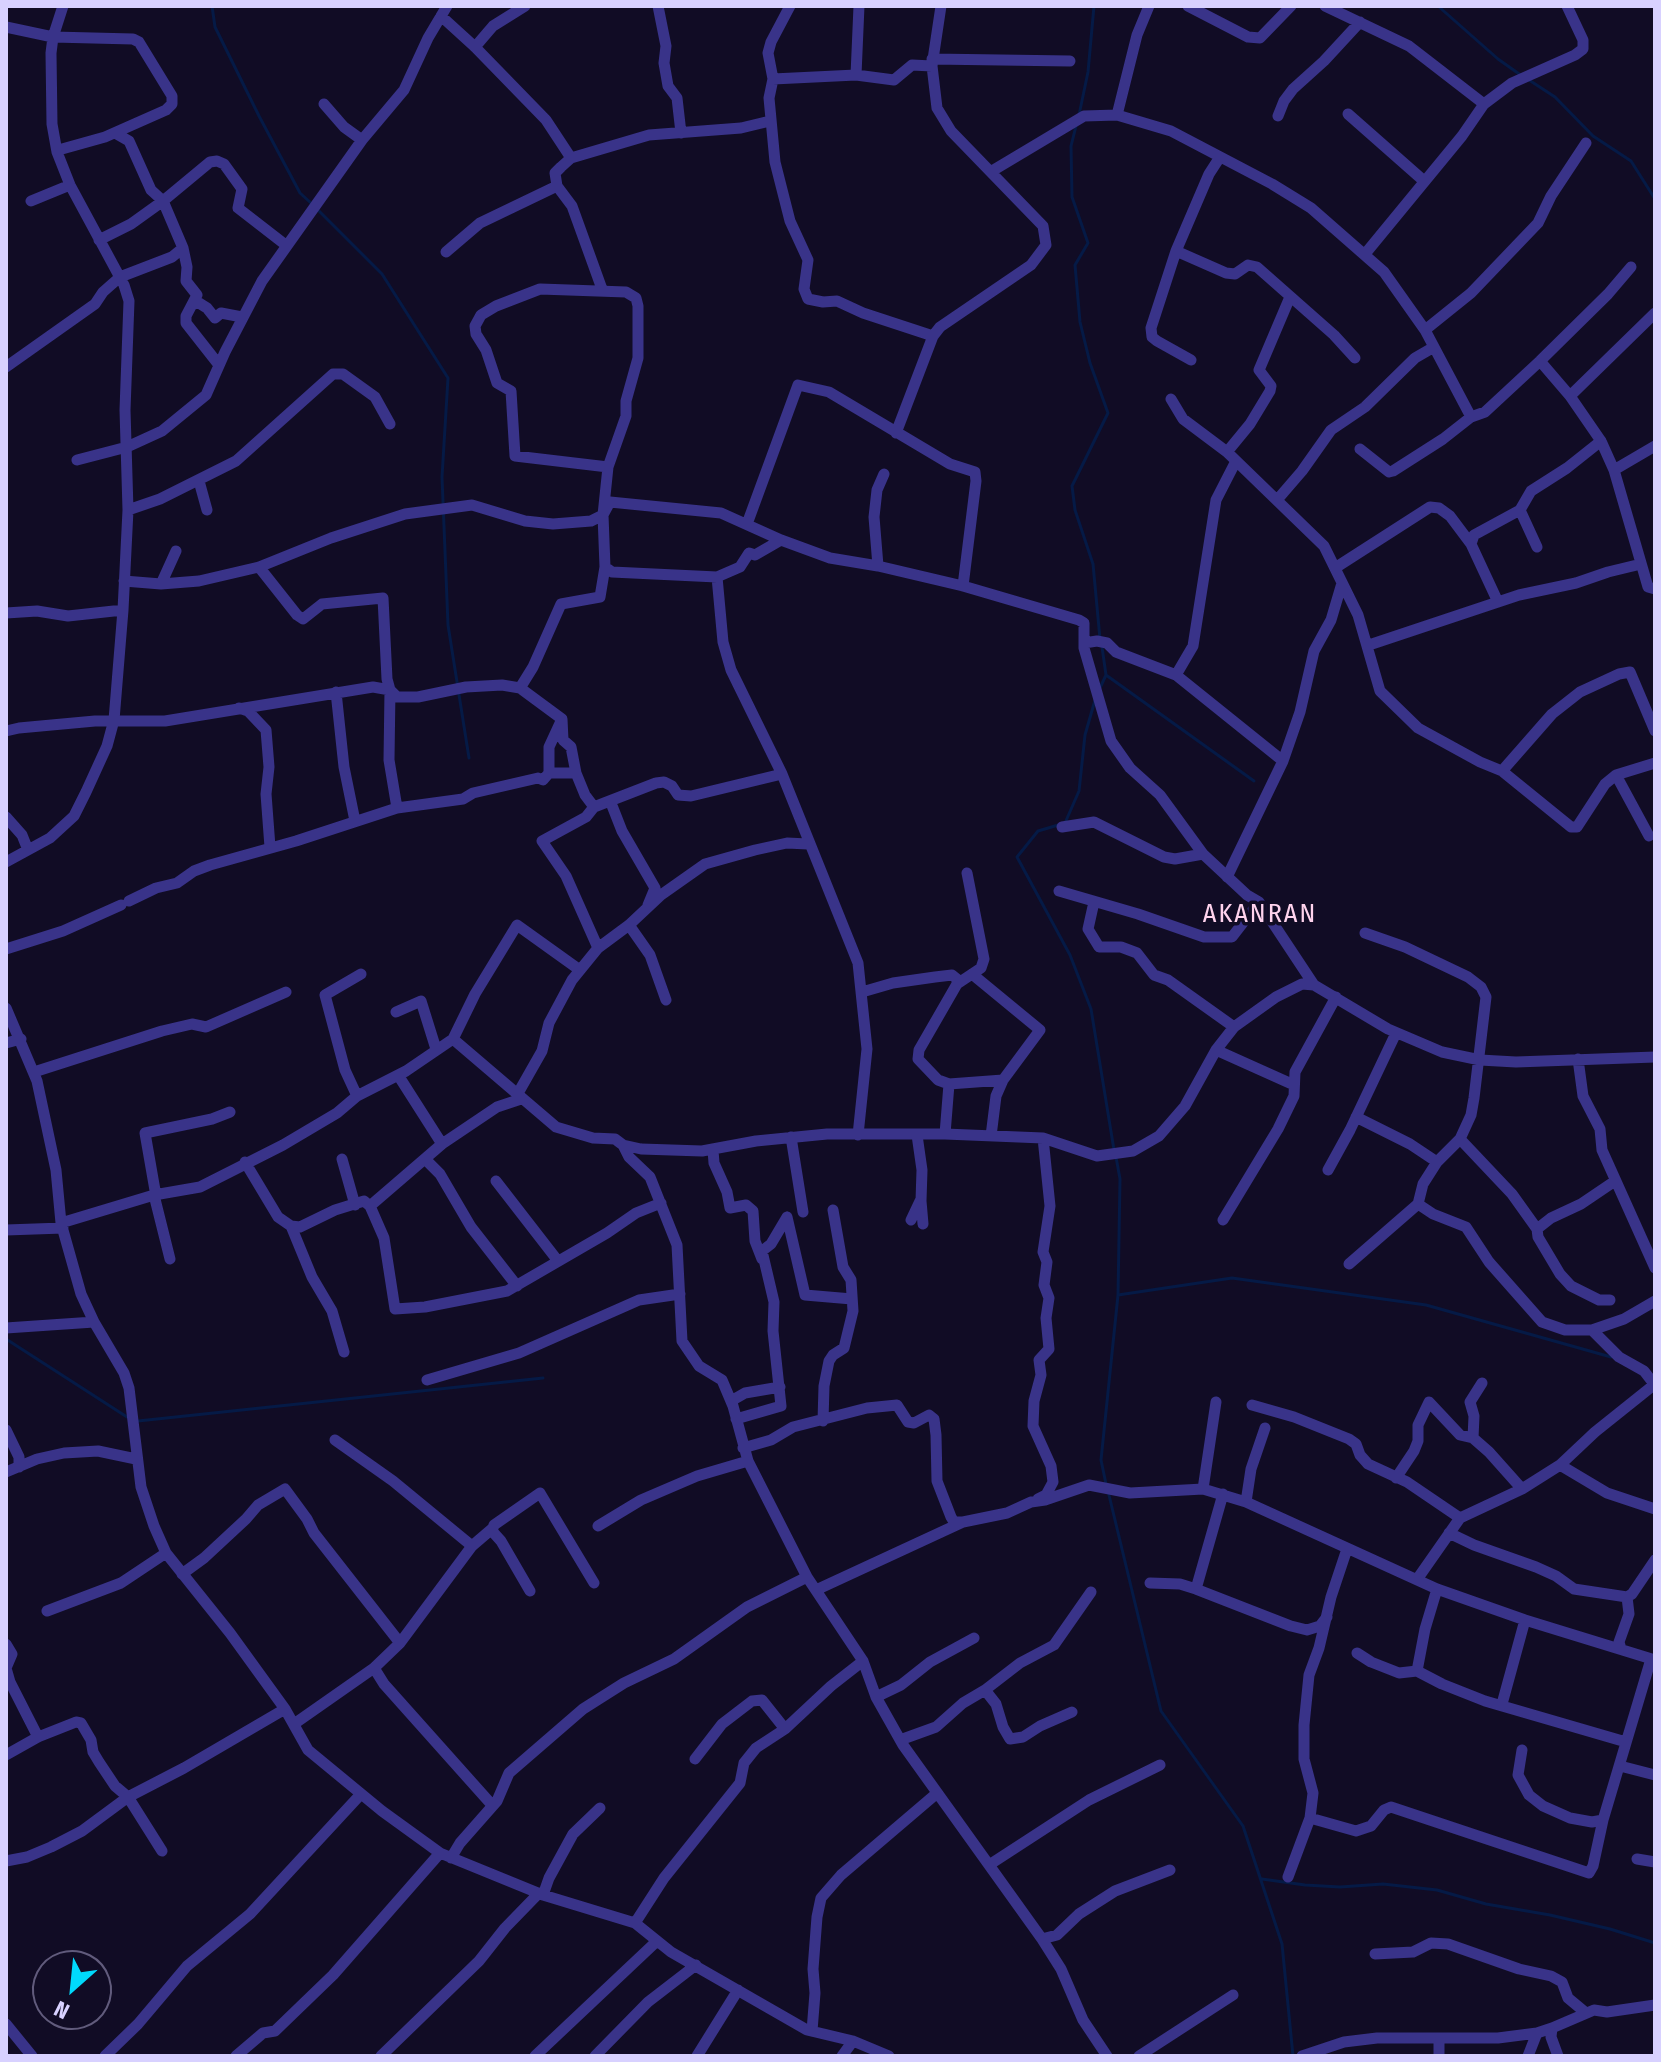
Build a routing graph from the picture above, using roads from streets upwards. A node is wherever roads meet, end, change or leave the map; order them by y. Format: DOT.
graph roads {
  1 [pos="63,6"];
  2 [pos="525,6"];
  3 [pos="658,6"];
  4 [pos="790,6"];
  5 [pos="859,6"];
  6 [pos="941,6"];
  7 [pos="1149,6"];
  8 [pos="1188,6"];
  9 [pos="1291,6"];
  10 [pos="1325,6"];
  11 [pos="1567,6"];
  12 [pos="444,11"];
  13 [pos="1360,22"];
  14 [pos="6,27"];
  15 [pos="53,37"];
  16 [pos="475,47"];
  17 [pos="1070,61"];
  18 [pos="932,62"];
  19 [pos="856,75"];
  20 [pos="773,79"];
  21 [pos="324,104"];
  22 [pos="1484,104"];
  23 [pos="1348,114"];
  24 [pos="1117,115"];
  25 [pos="1278,116"];
  26 [pos="770,121"];
  27 [pos="115,133"];
  28 [pos="681,133"];
  29 [pos="362,140"];
  30 [pos="1586,143"];
  31 [pos="57,152"];
  32 [pos="1220,157"];
  33 [pos="571,158"];
  34 [pos="992,171"];
  35 [pos="1424,181"];
  36 [pos="70,185"];
  37 [pos="557,186"];
  38 [pos="31,201"];
  39 [pos="163,201"];
  40 [pos="99,240"];
  41 [pos="287,246"];
  42 [pos="183,248"];
  43 [pos="1176,251"];
  44 [pos="446,252"];
  45 [pos="1365,254"];
  46 [pos="1631,267"];
  47 [pos="120,277"];
  48 [pos="598,288"];
  49 [pos="1290,297"];
  50 [pos="193,304"];
  51 [pos="1655,313"];
  52 [pos="242,317"];
  53 [pos="1425,330"];
  54 [pos="933,336"];
  55 [pos="1434,347"];
  56 [pos="1355,358"];
  57 [pos="1191,360"];
  58 [pos="1540,361"];
  59 [pos="219,365"];
  60 [pos="6,367"];
  61 [pos="1570,396"];
  62 [pos="1171,399"];
  63 [pos="1471,417"];
  64 [pos="390,424"];
  65 [pos="896,433"];
  66 [pos="1601,441"];
  67 [pos="1655,446"];
  68 [pos="127,447"];
  69 [pos="1360,449"];
  70 [pos="1227,452"];
  71 [pos="77,460"];
  72 [pos="1236,461"];
  73 [pos="608,467"];
  74 [pos="1614,470"];
  75 [pos="884,474"];
  76 [pos="199,481"];
  77 [pos="1277,500"];
  78 [pos="128,510"];
  79 [pos="207,510"];
  80 [pos="1520,510"];
  81 [pos="603,515"];
  82 [pos="747,524"];
  83 [pos="781,540"];
  84 [pos="1471,544"];
  85 [pos="1537,547"];
  86 [pos="176,551"];
  87 [pos="1641,564"];
  88 [pos="878,566"];
  89 [pos="259,567"];
  90 [pos="605,567"];
  91 [pos="1335,568"];
  92 [pos="717,577"];
  93 [pos="124,581"];
  94 [pos="1342,583"];
  95 [pos="161,584"];
  96 [pos="963,586"];
  97 [pos="1655,589"];
  98 [pos="1498,602"];
  99 [pos="123,610"];
  100 [pos="6,613"];
  101 [pos="1084,643"];
  102 [pos="1369,645"];
  103 [pos="1176,675"];
  104 [pos="520,688"];
  105 [pos="390,690"];
  106 [pos="336,692"];
  107 [pos="239,708"];
  108 [pos="562,719"];
  109 [pos="114,720"];
  110 [pos="6,731"];
  111 [pos="1655,731"];
  112 [pos="1283,761"];
  113 [pos="1655,763"];
  114 [pos="1502,771"];
  115 [pos="549,773"];
  116 [pos="576,773"];
  117 [pos="782,774"];
  118 [pos="1616,775"];
  119 [pos="611,803"];
  120 [pos="594,807"];
  121 [pos="397,808"];
  122 [pos="6,817"];
  123 [pos="355,821"];
  124 [pos="1062,827"];
  125 [pos="1649,836"];
  126 [pos="808,844"];
  127 [pos="270,847"];
  128 [pos="28,850"];
  129 [pos="1203,854"];
  130 [pos="6,862"];
  131 [pos="967,873"];
  132 [pos="1227,877"];
  133 [pos="1059,891"];
  134 [pos="1094,902"];
  135 [pos="1259,902"];
  136 [pos="646,909"];
  137 [pos="629,925"];
  138 [pos="1365,933"];
  139 [pos="598,948"];
  140 [pos="6,949"];
  141 [pos="577,968"];
  142 [pos="361,974"];
  143 [pos="972,974"];
  144 [pos="957,984"];
  145 [pos="1314,985"];
  146 [pos="286,992"];
  147 [pos="862,992"];
  148 [pos="1336,997"];
  149 [pos="666,1000"];
  150 [pos="6,1008"];
  151 [pos="396,1012"];
  152 [pos="1234,1027"];
  153 [pos="1396,1033"];
  154 [pos="21,1039"];
  155 [pos="453,1039"];
  156 [pos="6,1043"];
  157 [pos="436,1049"];
  158 [pos="1216,1050"];
  159 [pos="1655,1057"];
  160 [pos="1578,1059"];
  161 [pos="1480,1060"];
  162 [pos="34,1072"];
  163 [pos="398,1075"];
  164 [pos="1003,1080"];
  165 [pos="949,1084"];
  166 [pos="1294,1085"];
  167 [pos="357,1096"];
  168 [pos="519,1097"];
  169 [pos="230,1112"];
  170 [pos="1356,1117"];
  171 [pos="945,1134"];
  172 [pos="858,1135"];
  173 [pos="917,1135"];
  174 [pos="991,1136"];
  175 [pos="791,1137"];
  176 [pos="1043,1138"];
  177 [pos="1460,1139"];
  178 [pos="442,1144"];
  179 [pos="623,1145"];
  180 [pos="713,1150"];
  181 [pos="342,1159"];
  182 [pos="425,1159"];
  183 [pos="245,1162"];
  184 [pos="1437,1162"];
  185 [pos="1328,1170"];
  186 [pos="496,1181"];
  187 [pos="1615,1181"];
  188 [pos="155,1195"];
  189 [pos="921,1201"];
  190 [pos="661,1203"];
  191 [pos="1418,1204"];
  192 [pos="355,1205"];
  193 [pos="370,1206"];
  194 [pos="833,1210"];
  195 [pos="803,1212"];
  196 [pos="911,1220"];
  197 [pos="1223,1220"];
  198 [pos="923,1224"];
  199 [pos="62,1226"];
  200 [pos="291,1226"];
  201 [pos="1537,1229"];
  202 [pos="6,1230"];
  203 [pos="1650,1249"];
  204 [pos="170,1259"];
  205 [pos="558,1261"];
  206 [pos="765,1263"];
  207 [pos="1349,1264"];
  208 [pos="1655,1268"];
  209 [pos="517,1286"];
  210 [pos="680,1294"];
  211 [pos="852,1299"];
  212 [pos="1610,1300"];
  213 [pos="1655,1301"];
  214 [pos="94,1322"];
  215 [pos="6,1328"];
  216 [pos="1592,1330"];
  217 [pos="344,1352"];
  218 [pos="427,1380"];
  219 [pos="1482,1383"];
  220 [pos="1655,1384"];
  221 [pos="780,1387"];
  222 [pos="731,1401"];
  223 [pos="1216,1402"];
  224 [pos="1252,1405"];
  225 [pos="736,1419"];
  226 [pos="823,1421"];
  227 [pos="1265,1428"];
  228 [pos="6,1430"];
  229 [pos="1473,1438"];
  230 [pos="335,1440"];
  231 [pos="743,1448"];
  232 [pos="136,1459"];
  233 [pos="748,1461"];
  234 [pos="1560,1465"];
  235 [pos="19,1467"];
  236 [pos="6,1472"];
  237 [pos="1396,1478"];
  238 [pos="1203,1489"];
  239 [pos="1522,1489"];
  240 [pos="1223,1494"];
  241 [pos="1031,1502"];
  242 [pos="1246,1502"];
  243 [pos="1655,1509"];
  244 [pos="1460,1518"];
  245 [pos="963,1522"];
  246 [pos="598,1526"];
  247 [pos="493,1528"];
  248 [pos="1449,1533"];
  249 [pos="472,1546"];
  250 [pos="1347,1549"];
  251 [pos="166,1553"];
  252 [pos="1655,1560"];
  253 [pos="182,1574"];
  254 [pos="807,1577"];
  255 [pos="1418,1578"];
  256 [pos="594,1583"];
  257 [pos="1150,1583"];
  258 [pos="1196,1589"];
  259 [pos="1437,1589"];
  260 [pos="816,1590"];
  261 [pos="530,1591"];
  262 [pos="1091,1592"];
  263 [pos="1627,1597"];
  264 [pos="47,1611"];
  265 [pos="1327,1616"];
  266 [pos="1525,1620"];
  267 [pos="974,1638"];
  268 [pos="400,1643"];
  269 [pos="6,1644"];
  270 [pos="1621,1649"];
  271 [pos="1357,1653"];
  272 [pos="1653,1660"];
  273 [pos="863,1661"];
  274 [pos="374,1668"];
  275 [pos="1417,1671"];
  276 [pos="985,1690"];
  277 [pos="876,1697"];
  278 [pos="1502,1704"];
  279 [pos="285,1709"];
  280 [pos="1072,1712"];
  281 [pos="294,1724"];
  282 [pos="785,1729"];
  283 [pos="38,1737"];
  284 [pos="900,1740"];
  285 [pos="1626,1742"];
  286 [pos="1522,1750"];
  287 [pos="6,1755"];
  288 [pos="695,1759"];
  289 [pos="1160,1765"];
  290 [pos="1620,1766"];
  291 [pos="1655,1775"];
  292 [pos="361,1794"];
  293 [pos="936,1794"];
  294 [pos="128,1797"];
  295 [pos="492,1805"];
  296 [pos="600,1808"];
  297 [pos="1310,1818"];
  298 [pos="1603,1820"];
  299 [pos="162,1851"];
  300 [pos="446,1855"];
  301 [pos="1637,1859"];
  302 [pos="6,1861"];
  303 [pos="1655,1862"];
  304 [pos="989,1865"];
  305 [pos="1170,1870"];
  306 [pos="1288,1877"];
  307 [pos="541,1894"];
  308 [pos="635,1923"];
  309 [pos="1042,1939"];
  310 [pos="657,1941"];
  311 [pos="1375,1954"];
  312 [pos="696,1965"];
  313 [pos="738,1990"];
  314 [pos="1233,1995"];
  315 [pos="1655,2005"];
  316 [pos="1586,2013"];
  317 [pos="6,2024"];
  318 [pos="812,2031"];
  319 [pos="1552,2032"];
  320 [pos="1537,2033"];
  321 [pos="1439,2038"];
  322 [pos="853,2041"];
  323 [pos="32,2056"];
  324 [pos="105,2056"];
  325 [pos="236,2056"];
  326 [pos="381,2056"];
  327 [pos="535,2056"];
  328 [pos="595,2056"];
  329 [pos="697,2056"];
  330 [pos="842,2056"];
  331 [pos="889,2056"];
  332 [pos="1107,2056"];
  333 [pos="1139,2056"];
  334 [pos="1302,2056"];
  335 [pos="1439,2056"];
  336 [pos="1528,2056"];
  337 [pos="1558,2056"];
  1 -- 15 [label="street"];
  2 -- 16 [label="street"];
  3 -- 28 [label="street"];
  4 -- 20 [label="street"];
  5 -- 19 [label="street"];
  6 -- 18 [label="street"];
  7 -- 24 [label="street"];
  8 -- 9 [label="street"];
  10 -- 13 [label="street"];
  11 -- 22 [label="street"];
  12 -- 16 [label="street"];
  12 -- 29 [label="street"];
  13 -- 22 [label="street"];
  13 -- 25 [label="street"];
  14 -- 15 [label="street"];
  15 -- 27 [label="street"];
  15 -- 31 [label="street"];
  16 -- 33 [label="street"];
  17 -- 18 [label="street"];
  18 -- 19 [label="street"];
  18 -- 34 [label="street"];
  19 -- 20 [label="street"];
  20 -- 26 [label="street"];
  21 -- 29 [label="street"];
  22 -- 35 [label="street"];
  23 -- 35 [label="street"];
  24 -- 32 [label="street"];
  24 -- 34 [label="street"];
  26 -- 28 [label="street"];
  26 -- 54 [label="street"];
  27 -- 31 [label="street"];
  27 -- 39 [label="street"];
  28 -- 33 [label="street"];
  29 -- 41 [label="street"];
  30 -- 53 [label="street"];
  31 -- 36 [label="street"];
  32 -- 43 [label="street"];
  32 -- 45 [label="street"];
  33 -- 37 [label="street"];
  34 -- 54 [label="street"];
  35 -- 45 [label="street"];
  36 -- 38 [label="street"];
  36 -- 40 [label="street"];
  37 -- 44 [label="street"];
  37 -- 48 [label="street"];
  39 -- 40 [label="street"];
  39 -- 41 [label="street"];
  39 -- 42 [label="street"];
  40 -- 47 [label="street"];
  41 -- 52 [label="street"];
  42 -- 47 [label="street"];
  42 -- 50 [label="street"];
  43 -- 49 [label="street"];
  43 -- 57 [label="street"];
  45 -- 53 [label="street"];
  46 -- 58 [label="street"];
  47 -- 60 [label="street"];
  47 -- 68 [label="street"];
  48 -- 73 [label="street"];
  48 -- 73 [label="street"];
  49 -- 56 [label="street"];
  49 -- 70 [label="street"];
  50 -- 52 [label="street"];
  50 -- 59 [label="street"];
  51 -- 61 [label="street"];
  52 -- 59 [label="street"];
  53 -- 55 [label="street"];
  54 -- 65 [label="street"];
  55 -- 63 [label="street"];
  55 -- 77 [label="street"];
  58 -- 61 [label="street"];
  58 -- 63 [label="street"];
  59 -- 68 [label="street"];
  61 -- 66 [label="street"];
  62 -- 70 [label="street"];
  63 -- 69 [label="street"];
  64 -- 76 [label="street"];
  65 -- 82 [label="street"];
  65 -- 96 [label="street"];
  66 -- 74 [label="street"];
  66 -- 80 [label="street"];
  67 -- 74 [label="street"];
  68 -- 71 [label="street"];
  68 -- 78 [label="street"];
  70 -- 72 [label="street"];
  72 -- 77 [label="street"];
  72 -- 103 [label="street"];
  73 -- 81 [label="street"];
  74 -- 87 [label="street"];
  75 -- 88 [label="street"];
  76 -- 78 [label="street"];
  76 -- 79 [label="street"];
  77 -- 91 [label="street"];
  78 -- 93 [label="street"];
  80 -- 84 [label="street"];
  80 -- 85 [label="street"];
  81 -- 82 [label="street"];
  81 -- 89 [label="street"];
  81 -- 90 [label="street"];
  82 -- 83 [label="street"];
  83 -- 88 [label="street"];
  83 -- 92 [label="street"];
  84 -- 91 [label="street"];
  84 -- 98 [label="street"];
  86 -- 95 [label="street"];
  87 -- 97 [label="street"];
  87 -- 98 [label="street"];
  88 -- 96 [label="street"];
  89 -- 95 [label="street"];
  89 -- 105 [label="street"];
  90 -- 92 [label="street"];
  90 -- 104 [label="street"];
  91 -- 94 [label="street"];
  92 -- 117 [label="street"];
  93 -- 95 [label="street"];
  93 -- 99 [label="street"];
  94 -- 102 [label="street"];
  94 -- 112 [label="street"];
  96 -- 101 [label="street"];
  98 -- 102 [label="street"];
  99 -- 100 [label="street"];
  99 -- 109 [label="street"];
  101 -- 103 [label="street"];
  101 -- 129 [label="street"];
  102 -- 114 [label="street"];
  103 -- 112 [label="street"];
  104 -- 105 [label="street"];
  104 -- 108 [label="street"];
  105 -- 106 [label="street"];
  105 -- 121 [label="street"];
  106 -- 107 [label="street"];
  106 -- 123 [label="street"];
  107 -- 109 [label="street"];
  107 -- 127 [label="street"];
  108 -- 115 [label="street"];
  108 -- 116 [label="street"];
  109 -- 110 [label="street"];
  109 -- 128 [label="street"];
  111 -- 114 [label="street"];
  112 -- 132 [label="street"];
  113 -- 118 [label="street"];
  114 -- 118 [label="street"];
  115 -- 116 [label="street"];
  115 -- 121 [label="street"];
  116 -- 120 [label="street"];
  117 -- 119 [label="street"];
  117 -- 126 [label="street"];
  118 -- 125 [label="street"];
  119 -- 120 [label="street"];
  119 -- 136 [label="street"];
  120 -- 139 [label="street"];
  121 -- 123 [label="street"];
  122 -- 128 [label="street"];
  123 -- 127 [label="street"];
  124 -- 129 [label="street"];
  126 -- 136 [label="street"];
  126 -- 147 [label="street"];
  127 -- 140 [label="street"];
  128 -- 130 [label="street"];
  129 -- 132 [label="street"];
  131 -- 143 [label="street"];
  132 -- 135 [label="street"];
  133 -- 134 [label="street"];
  134 -- 135 [label="street"];
  134 -- 152 [label="street"];
  135 -- 145 [label="street"];
  136 -- 137 [label="street"];
  137 -- 139 [label="street"];
  137 -- 149 [label="street"];
  138 -- 161 [label="street"];
  139 -- 168 [label="street"];
  141 -- 155 [label="street"];
  142 -- 167 [label="street"];
  143 -- 144 [label="street"];
  143 -- 164 [label="street"];
  144 -- 147 [label="street"];
  144 -- 165 [label="street"];
  145 -- 148 [label="street"];
  145 -- 152 [label="street"];
  146 -- 162 [label="street"];
  147 -- 172 [label="street"];
  148 -- 153 [label="street"];
  148 -- 166 [label="street"];
  150 -- 154 [label="street"];
  151 -- 157 [label="street"];
  152 -- 158 [label="street"];
  153 -- 161 [label="street"];
  153 -- 170 [label="street"];
  154 -- 156 [label="street"];
  154 -- 162 [label="street"];
  155 -- 157 [label="street"];
  155 -- 168 [label="street"];
  157 -- 163 [label="street"];
  158 -- 166 [label="street"];
  158 -- 176 [label="street"];
  159 -- 160 [label="street"];
  160 -- 161 [label="street"];
  160 -- 187 [label="street"];
  161 -- 177 [label="street"];
  162 -- 199 [label="street"];
  163 -- 167 [label="street"];
  163 -- 178 [label="street"];
  164 -- 165 [label="street"];
  164 -- 174 [label="street"];
  165 -- 171 [label="street"];
  166 -- 197 [label="street"];
  167 -- 183 [label="street"];
  168 -- 178 [label="street"];
  168 -- 179 [label="street"];
  169 -- 188 [label="street"];
  170 -- 184 [label="street"];
  170 -- 185 [label="street"];
  171 -- 173 [label="street"];
  171 -- 174 [label="street"];
  172 -- 173 [label="street"];
  172 -- 175 [label="street"];
  173 -- 189 [label="street"];
  174 -- 176 [label="street"];
  175 -- 180 [label="street"];
  175 -- 195 [label="street"];
  176 -- 241 [label="street"];
  177 -- 184 [label="street"];
  177 -- 201 [label="street"];
  178 -- 182 [label="street"];
  179 -- 180 [label="street"];
  179 -- 190 [label="street"];
  180 -- 206 [label="street"];
  181 -- 192 [label="street"];
  182 -- 193 [label="street"];
  182 -- 209 [label="street"];
  183 -- 188 [label="street"];
  183 -- 200 [label="street"];
  184 -- 191 [label="street"];
  186 -- 205 [label="street"];
  187 -- 201 [label="street"];
  187 -- 203 [label="street"];
  188 -- 199 [label="street"];
  188 -- 204 [label="street"];
  189 -- 196 [label="street"];
  189 -- 198 [label="street"];
  190 -- 205 [label="street"];
  190 -- 210 [label="street"];
  191 -- 207 [label="street"];
  191 -- 216 [label="street"];
  192 -- 193 [label="street"];
  192 -- 200 [label="street"];
  193 -- 209 [label="street"];
  194 -- 211 [label="street"];
  199 -- 202 [label="street"];
  199 -- 214 [label="street"];
  200 -- 217 [label="street"];
  201 -- 212 [label="street"];
  203 -- 208 [label="street"];
  205 -- 209 [label="street"];
  206 -- 211 [label="street"];
  206 -- 221 [label="street"];
  210 -- 218 [label="street"];
  210 -- 222 [label="street"];
  211 -- 226 [label="street"];
  213 -- 216 [label="street"];
  214 -- 215 [label="street"];
  214 -- 232 [label="street"];
  216 -- 220 [label="street"];
  219 -- 229 [label="street"];
  220 -- 234 [label="street"];
  221 -- 222 [label="street"];
  221 -- 225 [label="street"];
  222 -- 225 [label="street"];
  223 -- 238 [label="street"];
  224 -- 237 [label="street"];
  225 -- 231 [label="street"];
  226 -- 231 [label="street"];
  226 -- 245 [label="street"];
  227 -- 242 [label="street"];
  228 -- 235 [label="street"];
  229 -- 237 [label="street"];
  229 -- 239 [label="street"];
  230 -- 249 [label="street"];
  231 -- 233 [label="street"];
  232 -- 235 [label="street"];
  232 -- 251 [label="street"];
  233 -- 246 [label="street"];
  233 -- 254 [label="street"];
  234 -- 239 [label="street"];
  234 -- 243 [label="street"];
  235 -- 236 [label="street"];
  237 -- 244 [label="street"];
  238 -- 240 [label="street"];
  238 -- 241 [label="street"];
  239 -- 244 [label="street"];
  240 -- 242 [label="street"];
  240 -- 258 [label="street"];
  241 -- 245 [label="street"];
  242 -- 250 [label="street"];
  244 -- 248 [label="street"];
  245 -- 260 [label="street"];
  247 -- 249 [label="street"];
  247 -- 256 [label="street"];
  247 -- 261 [label="street"];
  248 -- 255 [label="street"];
  248 -- 263 [label="street"];
  249 -- 268 [label="street"];
  250 -- 255 [label="street"];
  250 -- 265 [label="street"];
  251 -- 253 [label="street"];
  251 -- 264 [label="street"];
  252 -- 263 [label="street"];
  253 -- 268 [label="street"];
  253 -- 279 [label="street"];
  254 -- 260 [label="street"];
  254 -- 295 [label="street"];
  255 -- 259 [label="street"];
  257 -- 258 [label="street"];
  258 -- 265 [label="street"];
  259 -- 266 [label="street"];
  259 -- 275 [label="street"];
  260 -- 273 [label="street"];
  262 -- 276 [label="street"];
  263 -- 270 [label="street"];
  265 -- 297 [label="street"];
  266 -- 270 [label="street"];
  266 -- 278 [label="street"];
  267 -- 277 [label="street"];
  268 -- 274 [label="street"];
  269 -- 283 [label="street"];
  270 -- 272 [label="street"];
  271 -- 275 [label="street"];
  272 -- 285 [label="street"];
  273 -- 277 [label="street"];
  273 -- 282 [label="street"];
  274 -- 281 [label="street"];
  274 -- 295 [label="street"];
  275 -- 278 [label="street"];
  276 -- 280 [label="street"];
  276 -- 284 [label="street"];
  277 -- 284 [label="street"];
  278 -- 285 [label="street"];
  279 -- 281 [label="street"];
  279 -- 294 [label="street"];
  281 -- 292 [label="street"];
  282 -- 288 [label="street"];
  282 -- 308 [label="street"];
  283 -- 287 [label="street"];
  283 -- 294 [label="street"];
  284 -- 293 [label="street"];
  285 -- 290 [label="street"];
  286 -- 298 [label="street"];
  289 -- 304 [label="street"];
  290 -- 291 [label="street"];
  290 -- 298 [label="street"];
  292 -- 300 [label="street"];
  292 -- 324 [label="street"];
  293 -- 304 [label="street"];
  293 -- 318 [label="street"];
  294 -- 299 [label="street"];
  294 -- 302 [label="street"];
  295 -- 300 [label="street"];
  296 -- 307 [label="street"];
  297 -- 298 [label="street"];
  297 -- 306 [label="street"];
  300 -- 307 [label="street"];
  300 -- 325 [label="street"];
  301 -- 303 [label="street"];
  304 -- 309 [label="street"];
  305 -- 309 [label="street"];
  307 -- 308 [label="street"];
  307 -- 326 [label="street"];
  308 -- 310 [label="street"];
  309 -- 332 [label="street"];
  310 -- 312 [label="street"];
  310 -- 327 [label="street"];
  311 -- 316 [label="street"];
  312 -- 313 [label="street"];
  312 -- 328 [label="street"];
  313 -- 318 [label="street"];
  313 -- 329 [label="street"];
  314 -- 333 [label="street"];
  315 -- 316 [label="street"];
  316 -- 319 [label="street"];
  317 -- 323 [label="street"];
  318 -- 322 [label="street"];
  319 -- 320 [label="street"];
  319 -- 337 [label="street"];
  320 -- 321 [label="street"];
  320 -- 336 [label="street"];
  321 -- 334 [label="street"];
  321 -- 335 [label="street"];
  322 -- 330 [label="street"];
  322 -- 331 [label="street"];
}
